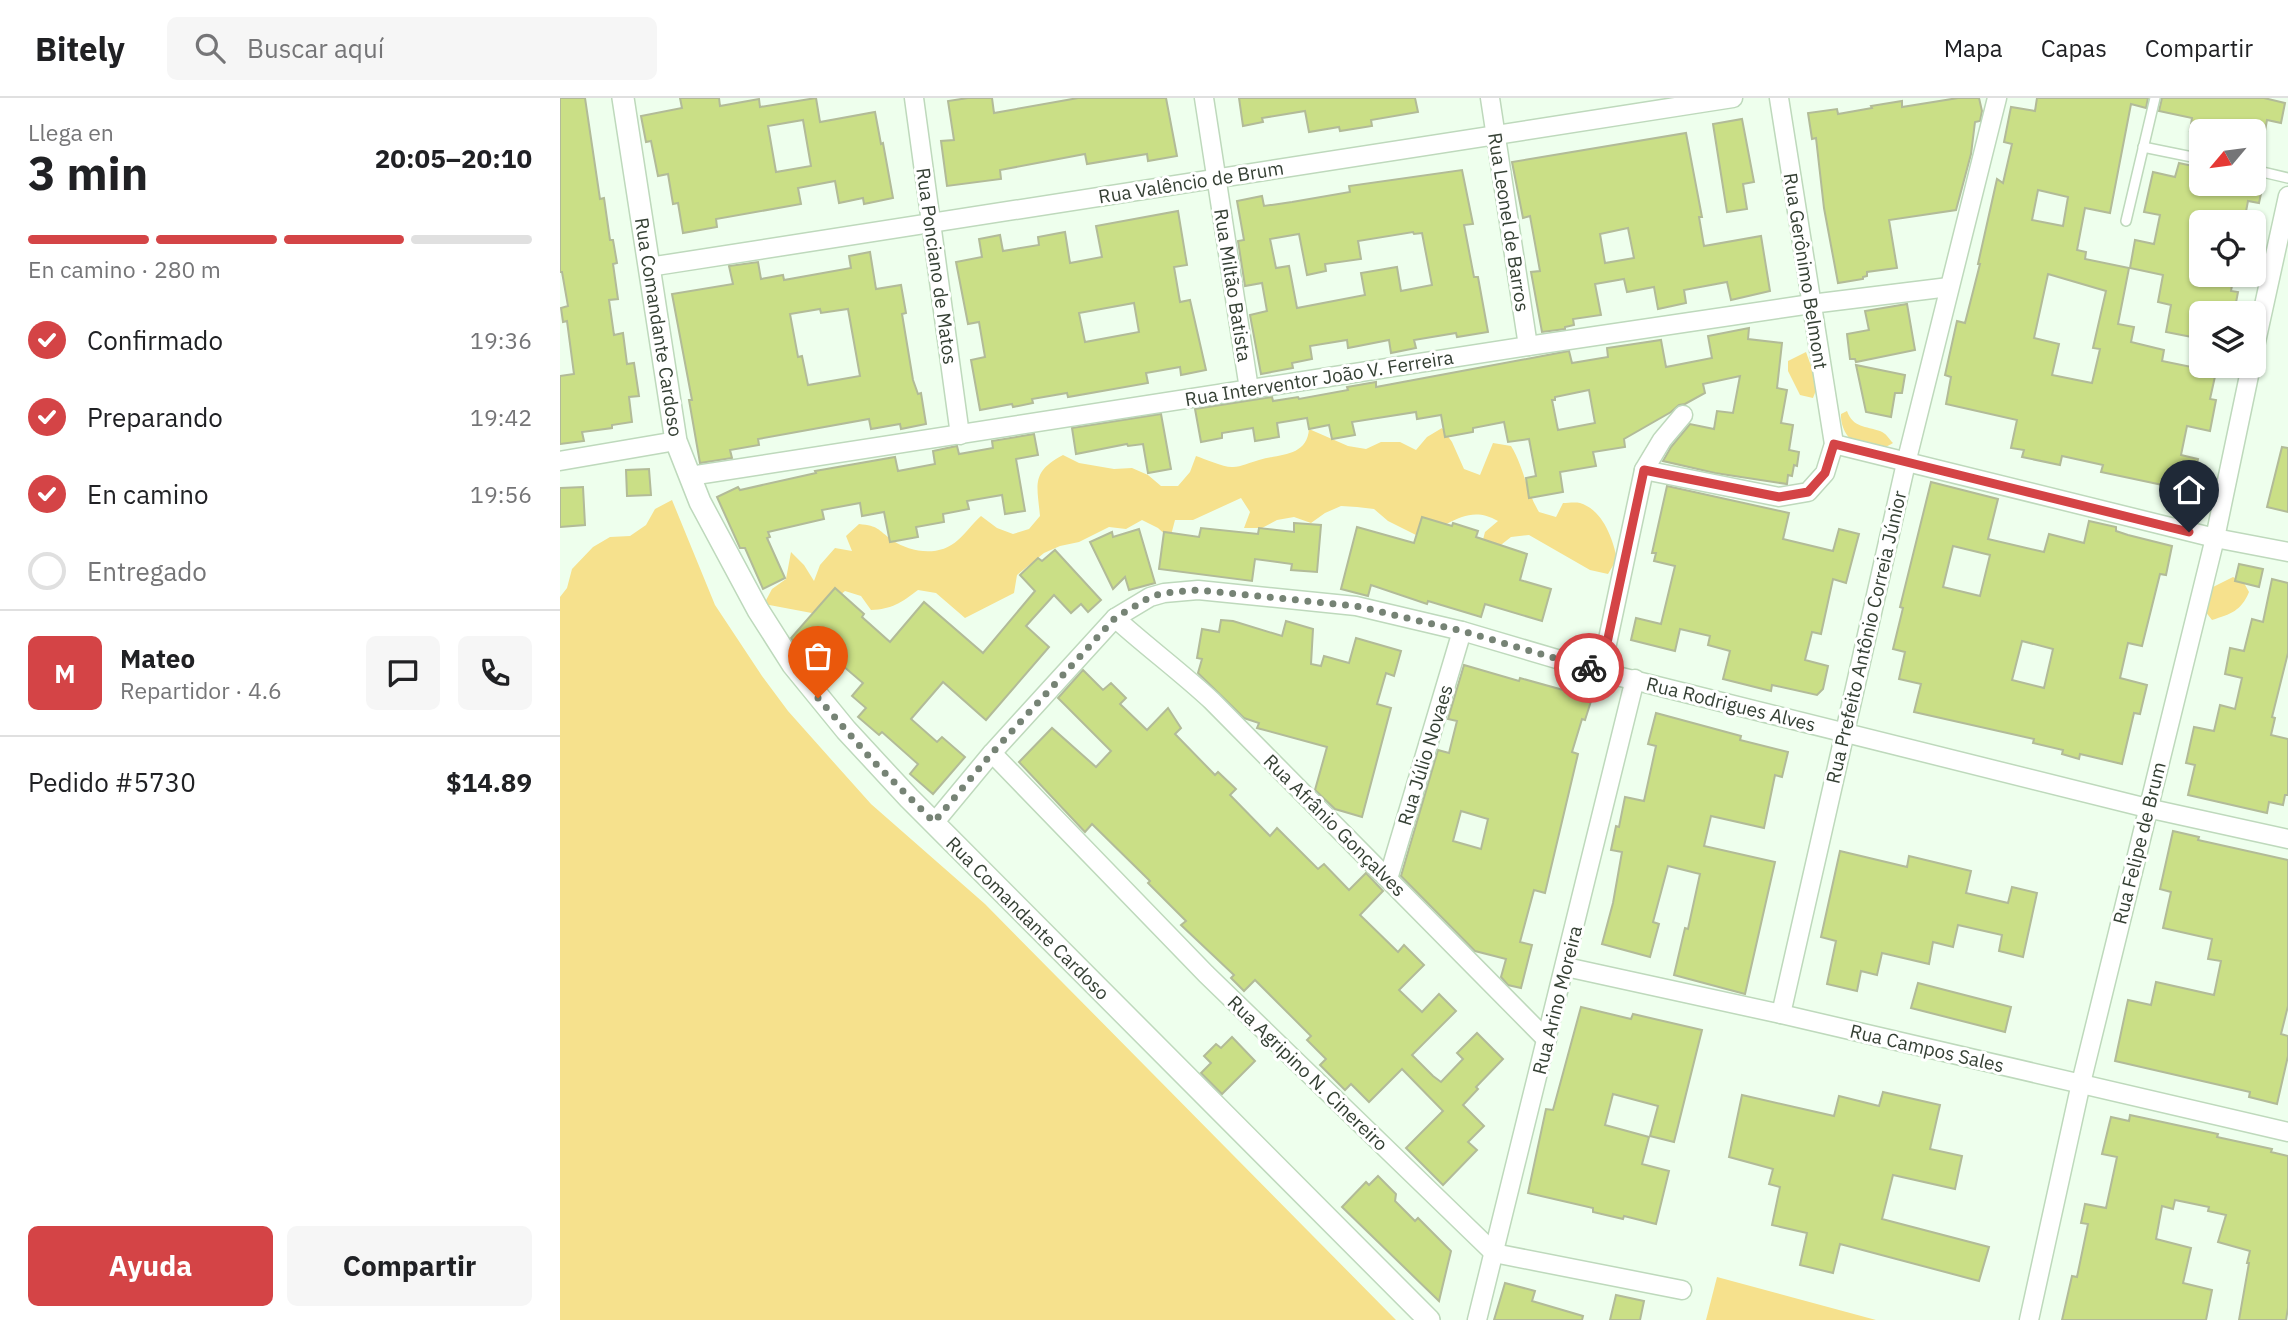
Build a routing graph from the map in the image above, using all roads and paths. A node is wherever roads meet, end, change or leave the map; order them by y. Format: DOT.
graph roads {
  1 [pos="623,98"];
  2 [pos="914,98"];
  3 [pos="1204,98"];
  4 [pos="1490,98"];
  5 [pos="1733,98"];
  6 [pos="1779,98"];
  7 [pos="1997,98"];
  8 [pos="2155,98"];
  9 [pos="1496,135"];
  10 [pos="2143,147"];
  11 [pos="2189,156"];
  12 [pos="2266,173"];
  13 [pos="1216,177"];
  14 [pos="2288,178"];
  15 [pos="2288,196"];
  16 [pos="2126,221"];
  17 [pos="932,223"];
  18 [pos="2282,246"];
  19 [pos="649,267"];
  20 [pos="1950,287"];
  21 [pos="1811,304"];
  22 [pos="2266,306"];
  23 [pos="1528,346"];
  24 [pos="2248,378"];
  25 [pos="1249,389"];
  26 [pos="1683,415"];
  27 [pos="960,435"];
  28 [pos="676,441"];
  29 [pos="1834,444"];
  30 [pos="560,461"];
  31 [pos="1906,463"];
  32 [pos="1644,470"];
  33 [pos="690,476"];
  34 [pos="2215,538"];
  35 [pos="2288,552"];
  36 [pos="1115,618"];
  37 [pos="1462,631"];
  38 [pos="1601,671"];
  39 [pos="1635,680"];
  40 [pos="1844,732"];
  41 [pos="992,753"];
  42 [pos="2147,808"];
  43 [pos="934,822"];
  44 [pos="2288,839"];
  45 [pos="1388,879"];
  46 [pos="1566,967"];
  47 [pos="1780,1014"];
  48 [pos="1547,1040"];
  49 [pos="2081,1083"];
  50 [pos="2288,1132"];
  51 [pos="1494,1253"];
  52 [pos="1682,1290"];
  53 [pos="1429,1320"];
  54 [pos="1477,1320"];
  55 [pos="2029,1320"];
  1 -- 19 [label="street, Rua Comandante Cardoso"];
  2 -- 17 [label="street, Rua Ponciano de Matos"];
  3 -- 13 [label="street, Rua Miltão Batista"];
  4 -- 9 [label="street, Rua Leonel de Barros"];
  5 -- 9 [label="street, Rua Valêncio de Brum"];
  6 -- 21 [label="street, Rua Gerônimo Belmont"];
  7 -- 20 [label="street, Rua Prefeito Antônio Correia Júnior"];
  8 -- 10 [label="lane"];
  9 -- 13 [label="street, Rua Valêncio de Brum"];
  9 -- 23 [label="street, Rua Leonel de Barros"];
  10 -- 11 [label="lane"];
  10 -- 16 [label="lane"];
  12 -- 14 [label="lane"];
  13 -- 17 [label="street, Rua Valêncio de Brum"];
  13 -- 25 [label="street, Rua Miltão Batista"];
  15 -- 18 [label="street"];
  17 -- 19 [label="street, Rua Valêncio de Brum"];
  17 -- 27 [label="street, Rua Ponciano de Matos"];
  18 -- 22 [label="street"];
  19 -- 28 [label="street, Rua Comandante Cardoso"];
  20 -- 21 [label="street, Rua Interventor João V. Ferreira"];
  20 -- 31 [label="street, Rua Prefeito Antônio Correia Júnior"];
  21 -- 23 [label="street, Rua Interventor João V. Ferreira"];
  21 -- 29 [label="street, Rua Gerônimo Belmont"];
  23 -- 25 [label="street, Rua Interventor João V. Ferreira"];
  24 -- 34 [label="street, Rua Felipe de Brum"];
  25 -- 27 [label="street, Rua Interventor João V. Ferreira"];
  26 -- 32 [label="street"];
  27 -- 33 [label="street, Rua Interventor João V. Ferreira"];
  28 -- 30 [label="street"];
  28 -- 33 [label="street, Rua Comandante Cardoso"];
  29 -- 31 [label="street"];
  29 -- 32 [label="street"];
  31 -- 34 [label="street"];
  31 -- 40 [label="street, Rua Prefeito Antônio Correia Júnior"];
  32 -- 38 [label="street"];
  33 -- 43 [label="street, Rua Comandante Cardoso"];
  34 -- 35 [label="street"];
  34 -- 42 [label="street, Rua Felipe de Brum"];
  36 -- 37 [label="street, Rua Rodrigues Alves"];
  36 -- 41 [label="street, Rua Rodrigues Alves"];
  36 -- 45 [label="street, Rua Afrânio Gonçalves"];
  37 -- 38 [label="street, Rua Rodrigues Alves"];
  37 -- 45 [label="street, Rua Júlio Novaes"];
  38 -- 39 [label="street, Rua Rodrigues Alves"];
  39 -- 40 [label="street, Rua Rodrigues Alves"];
  39 -- 46 [label="street, Rua Arino Moreira"];
  40 -- 42 [label="street, Rua Rodrigues Alves"];
  40 -- 47 [label="street, Rua Prefeito Antônio Correia Júnior"];
  41 -- 43 [label="street, Rua Rodrigues Alves"];
  41 -- 51 [label="street, Rua Agripino N. Cinereiro"];
  42 -- 44 [label="street, Rua Rodrigues Alves"];
  42 -- 49 [label="street, Rua Felipe de Brum"];
  43 -- 53 [label="street, Rua Comandante Cardoso"];
  45 -- 48 [label="street, Rua Afrânio Gonçalves"];
  46 -- 47 [label="street, Rua Campos Sales"];
  46 -- 48 [label="street, Rua Arino Moreira"];
  47 -- 49 [label="street, Rua Campos Sales"];
  48 -- 51 [label="street, Rua Arino Moreira"];
  49 -- 50 [label="street, Rua Campos Sales"];
  49 -- 55 [label="street, Rua Felipe de Brum"];
  51 -- 52 [label="street"];
  51 -- 54 [label="street, Rua Arino Moreira"];
}
